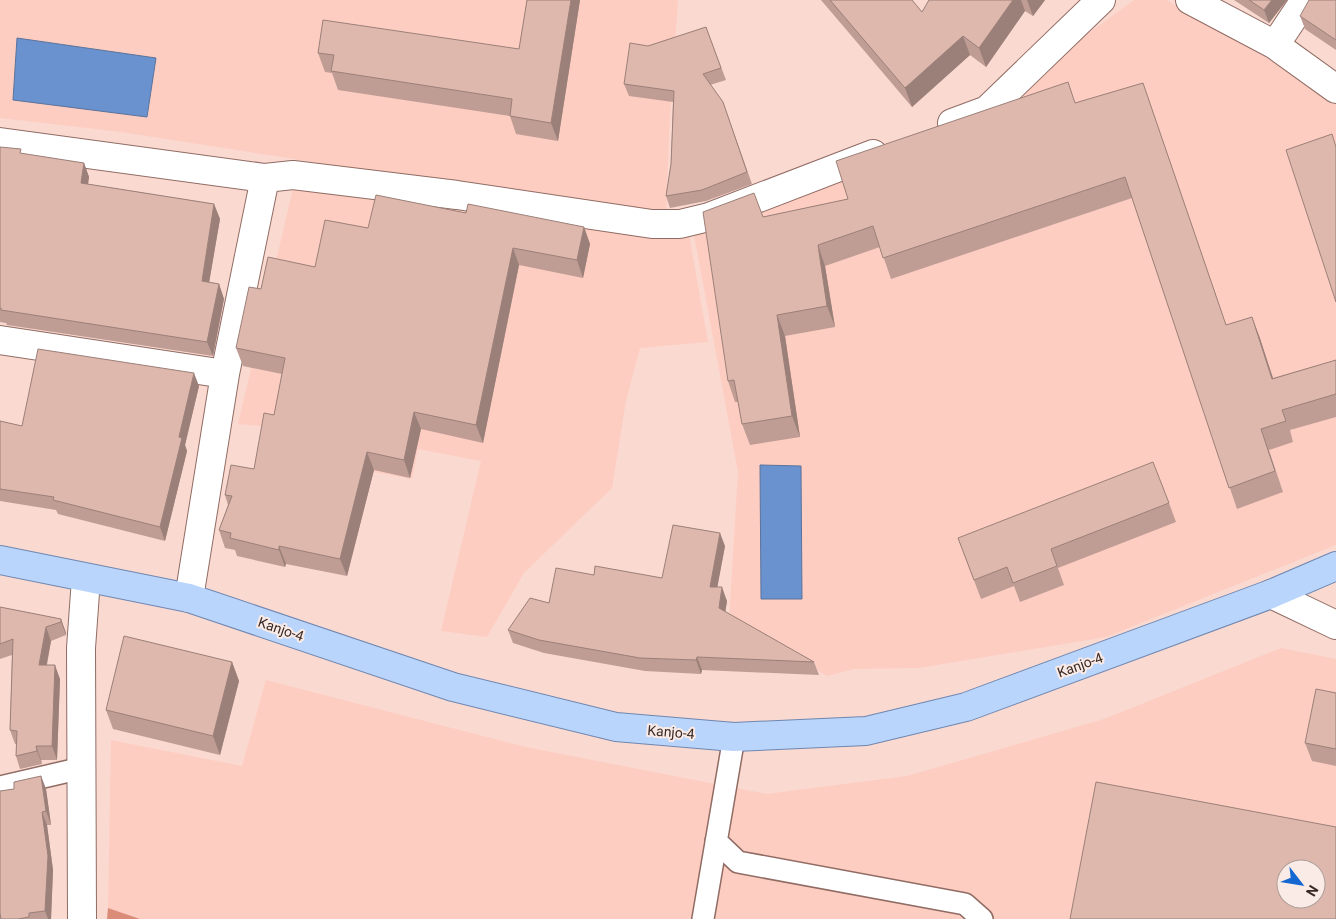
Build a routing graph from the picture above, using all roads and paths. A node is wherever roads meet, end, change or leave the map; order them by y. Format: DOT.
graph roads {
  1 [pos="1101,0"];
  2 [pos="1190,0"];
  3 [pos="1305,0"];
  4 [pos="1275,45"];
  5 [pos="1336,88"];
  6 [pos="932,132"];
  7 [pos="0,142"];
  8 [pos="894,146"];
  9 [pos="265,178"];
  10 [pos="0,340"];
  11 [pos="225,374"];
  12 [pos="0,560"];
  13 [pos="1336,566"];
  14 [pos="86,579"];
  15 [pos="1271,594"];
  16 [pos="189,598"];
  17 [pos="1336,625"];
  18 [pos="734,737"];
  19 [pos="82,768"];
  20 [pos="0,787"];
  21 [pos="716,841"];
  22 [pos="82,919"];
  23 [pos="703,919"];
  24 [pos="982,919"];
  1 -- 6 [label="street"];
  2 -- 4 [label="street"];
  3 -- 4 [label="street"];
  4 -- 5 [label="street"];
  7 -- 9 [label="street"];
  8 -- 9 [label="street"];
  9 -- 11 [label="street"];
  10 -- 11 [label="street"];
  11 -- 16 [label="street"];
  12 -- 14 [label="main road, Kanjo-4"];
  13 -- 15 [label="main road, Kanjo-4"];
  14 -- 16 [label="main road, Kanjo-4"];
  14 -- 19 [label="street"];
  15 -- 17 [label="street"];
  15 -- 18 [label="main road, Kanjo-4"];
  16 -- 18 [label="main road, Kanjo-4"];
  18 -- 21 [label="lane"];
  19 -- 20 [label="lane"];
  19 -- 22 [label="street"];
  21 -- 23 [label="lane"];
  21 -- 24 [label="lane"];
}
